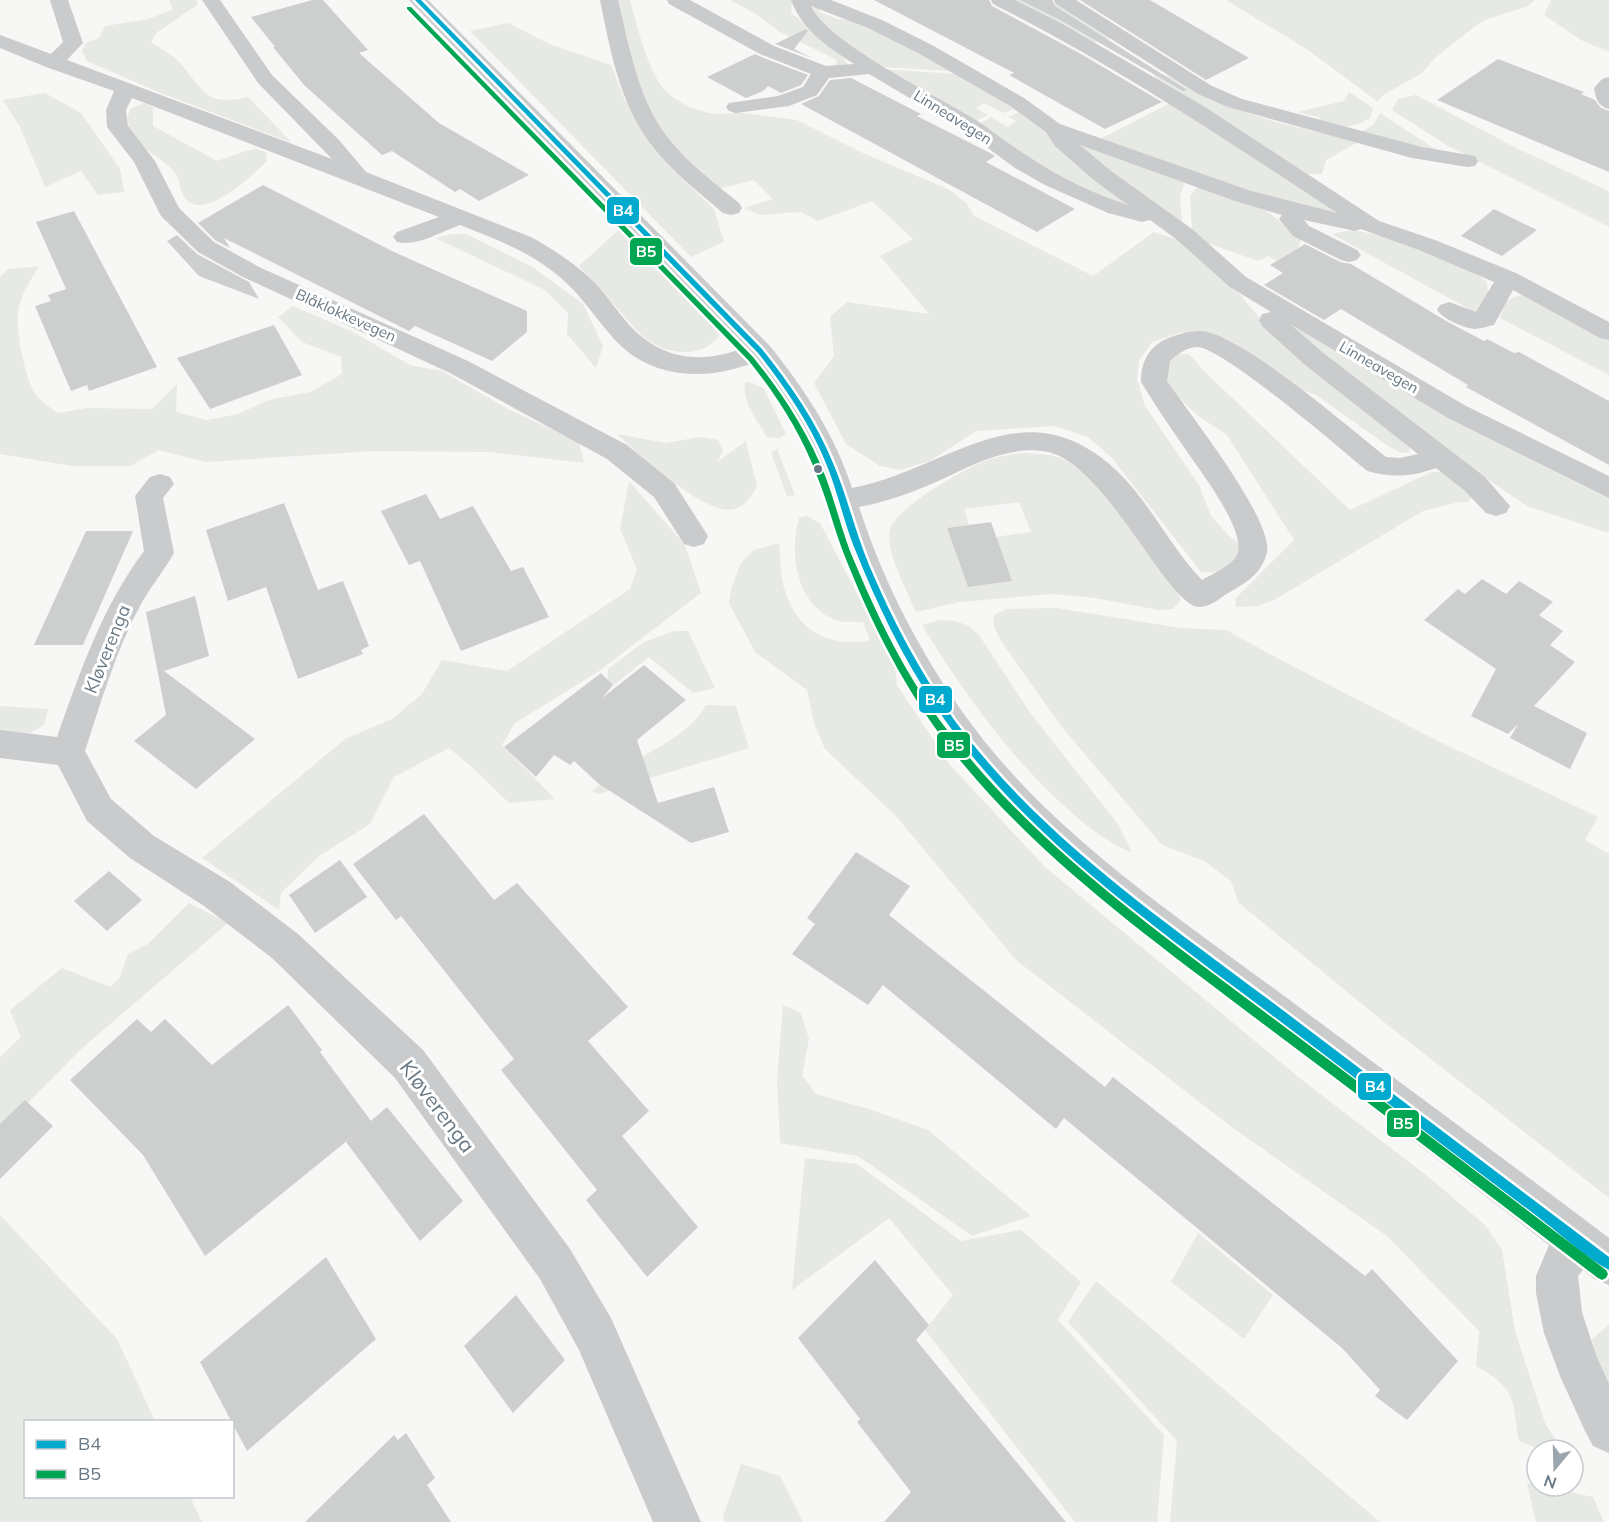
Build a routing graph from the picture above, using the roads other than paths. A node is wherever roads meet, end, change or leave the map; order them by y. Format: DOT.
graph roads {
  1 [pos="59,0"];
  2 [pos="211,0"];
  3 [pos="417,0"];
  4 [pos="609,0"];
  5 [pos="676,0"];
  6 [pos="800,0"];
  7 [pos="814,0"];
  8 [pos="1000,0"];
  9 [pos="1063,0"];
  10 [pos="0,41"];
  11 [pos="1156,60"];
  12 [pos="53,63"];
  13 [pos="871,68"];
  14 [pos="1129,69"];
  15 [pos="823,72"];
  16 [pos="1609,83"];
  17 [pos="126,88"];
  18 [pos="1609,103"];
  19 [pos="736,107"];
  20 [pos="1053,128"];
  21 [pos="1467,161"];
  22 [pos="359,177"];
  23 [pos="1279,207"];
  24 [pos="731,208"];
  25 [pos="460,217"];
  26 [pos="1166,221"];
  27 [pos="1371,226"];
  28 [pos="405,237"];
  29 [pos="1349,255"];
  30 [pos="1508,278"];
  31 [pos="1238,282"];
  32 [pos="1449,310"];
  33 [pos="1609,332"];
  34 [pos="760,351"];
  35 [pos="1438,456"];
  36 [pos="160,484"];
  37 [pos="1609,488"];
  38 [pos="843,500"];
  39 [pos="1496,506"];
  40 [pos="694,536"];
  41 [pos="0,744"];
  42 [pos="68,753"];
  43 [pos="1595,1253"];
  44 [pos="1609,1430"];
  45 [pos="677,1522"];
  1 -- 12 [label="street"];
  2 -- 22 [label="street"];
  3 -- 34 [label="street"];
  4 -- 24 [label="street"];
  5 -- 15 [label="street"];
  6 -- 13 [label="street, Linneavegen"];
  7 -- 20 [label="street, Linneavegen"];
  8 -- 14 [label="street, Linneavegen"];
  9 -- 11 [label="street"];
  10 -- 12 [label="street"];
  11 -- 14 [label="street"];
  11 -- 21 [label="street"];
  12 -- 17 [label="street"];
  13 -- 15 [label="street"];
  13 -- 26 [label="street, Linneavegen"];
  14 -- 27 [label="street, Linneavegen"];
  15 -- 19 [label="street"];
  16 -- 18 [label="street"];
  17 -- 22 [label="street"];
  17 -- 40 [label="street, Blåklokkevegen"];
  20 -- 23 [label="street, Linneavegen"];
  20 -- 26 [label="street, Linneavegen"];
  22 -- 25 [label="street"];
  23 -- 27 [label="street, Linneavegen"];
  23 -- 29 [label="street"];
  25 -- 28 [label="street"];
  25 -- 34 [label="street"];
  26 -- 31 [label="street, Linneavegen"];
  27 -- 30 [label="street, Linneavegen"];
  30 -- 32 [label="street"];
  30 -- 33 [label="street, Linneavegen"];
  31 -- 35 [label="street"];
  31 -- 37 [label="street, Linneavegen"];
  34 -- 38 [label="street"];
  35 -- 38 [label="street"];
  35 -- 39 [label="street"];
  36 -- 42 [label="street, Kløverenga"];
  38 -- 43 [label="street"];
  41 -- 42 [label="street"];
  42 -- 45 [label="street, Kløverenga"];
  43 -- 44 [label="street"];
}
